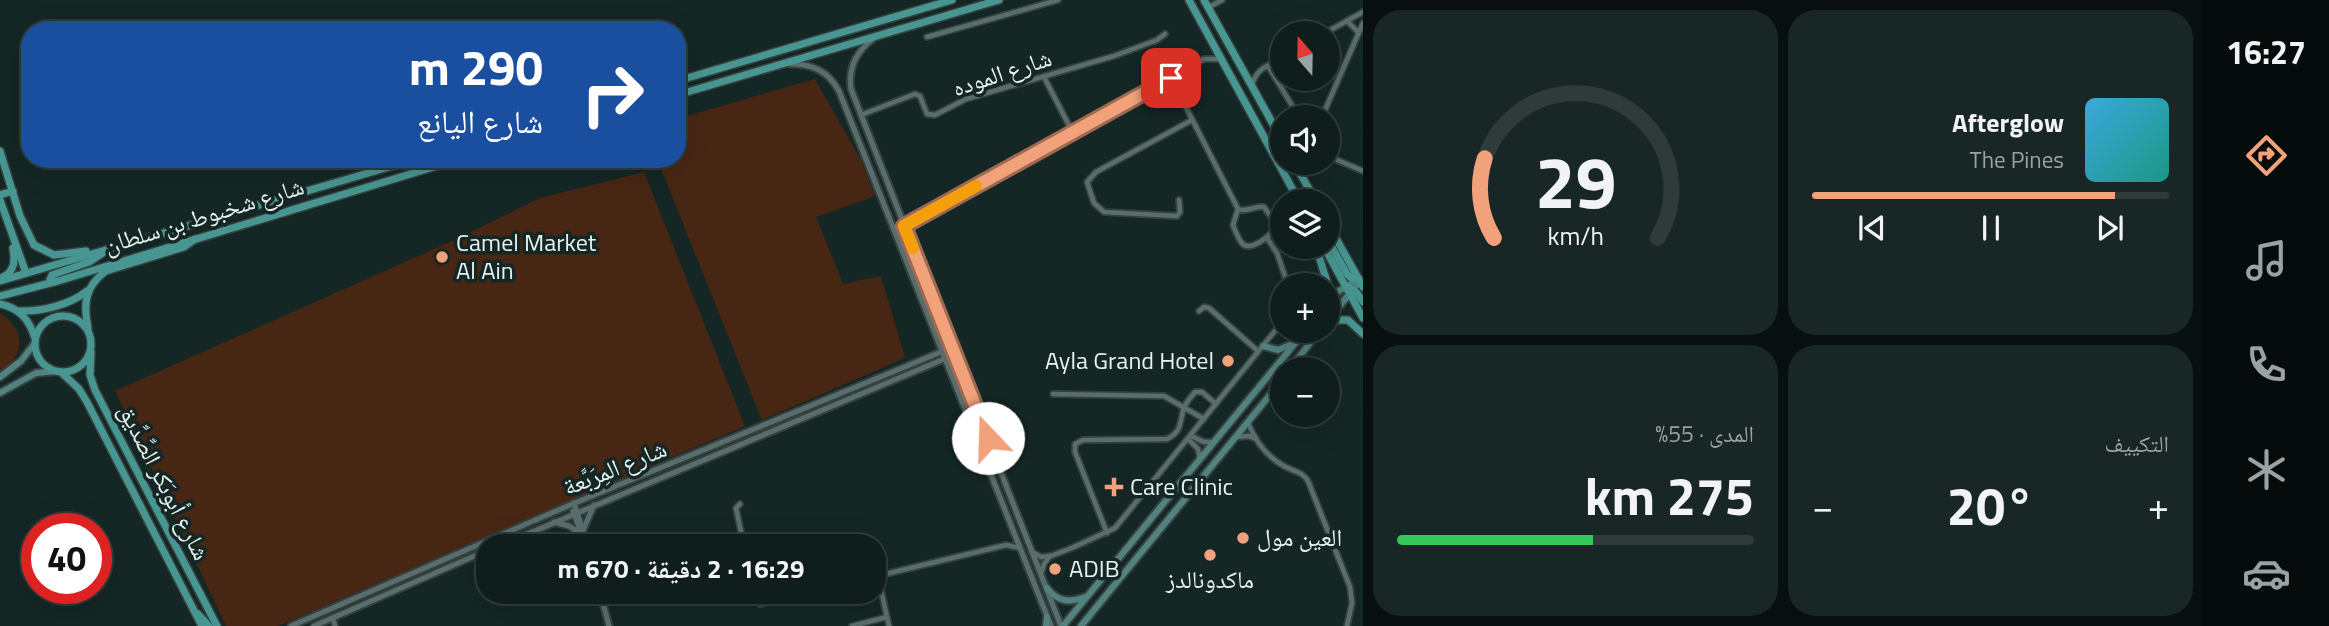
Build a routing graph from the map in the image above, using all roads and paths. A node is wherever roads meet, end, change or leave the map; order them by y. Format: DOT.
graph roads {
  1 [pos="952,0"];
  2 [pos="999,0"];
  3 [pos="1058,0"];
  4 [pos="1189,0"];
  5 [pos="1222,0"];
  6 [pos="1206,4"];
  7 [pos="1363,12"];
  8 [pos="1347,20"];
  9 [pos="1363,23"];
  10 [pos="1340,24"];
  11 [pos="1358,33"];
  12 [pos="1165,34"];
  13 [pos="877,36"];
  14 [pos="927,37"];
  15 [pos="1212,40"];
  16 [pos="1204,59"];
  17 [pos="1223,60"];
  18 [pos="783,64"];
  19 [pos="1268,66"];
  20 [pos="1242,69"];
  21 [pos="1259,71"];
  22 [pos="1044,77"];
  23 [pos="686,78"];
  24 [pos="1171,78"];
  25 [pos="1252,86"];
  26 [pos="686,92"];
  27 [pos="1292,105"];
  28 [pos="1327,105"];
  29 [pos="861,115"];
  30 [pos="1270,119"];
  31 [pos="1193,120"];
  32 [pos="1073,133"];
  33 [pos="0,151"];
  34 [pos="1340,161"];
  35 [pos="385,168"];
  36 [pos="430,168"];
  37 [pos="1363,172"];
  38 [pos="1293,189"];
  39 [pos="13,191"];
  40 [pos="0,198"];
  41 [pos="1179,200"];
  42 [pos="1238,209"];
  43 [pos="904,226"];
  44 [pos="895,230"];
  45 [pos="12,237"];
  46 [pos="196,238"];
  47 [pos="1267,238"];
  48 [pos="1340,245"];
  49 [pos="107,249"];
  50 [pos="1331,259"];
  51 [pos="1339,259"];
  52 [pos="26,273"];
  53 [pos="1284,273"];
  54 [pos="0,279"];
  55 [pos="54,282"];
  56 [pos="1361,283"];
  57 [pos="90,287"];
  58 [pos="1350,290"];
  59 [pos="0,296"];
  60 [pos="1340,296"];
  61 [pos="1363,303"];
  62 [pos="0,304"];
  63 [pos="1340,305"];
  64 [pos="18,311"];
  65 [pos="1199,311"];
  66 [pos="1363,318"];
  67 [pos="1340,320"];
  68 [pos="89,332"];
  69 [pos="1363,334"];
  70 [pos="1270,338"];
  71 [pos="35,341"];
  72 [pos="1292,343"];
  73 [pos="1294,343"];
  74 [pos="1311,343"];
  75 [pos="1261,349"];
  76 [pos="942,351"];
  77 [pos="91,352"];
  78 [pos="951,354"];
  79 [pos="1299,357"];
  80 [pos="59,372"];
  81 [pos="0,377"];
  82 [pos="0,393"];
  83 [pos="1054,394"];
  84 [pos="1270,395"];
  85 [pos="1216,404"];
  86 [pos="1184,407"];
  87 [pos="1204,419"];
  88 [pos="1247,422"];
  89 [pos="1189,438"];
  90 [pos="1236,438"];
  91 [pos="1256,440"];
  92 [pos="1214,441"];
  93 [pos="1200,459"];
  94 [pos="740,503"];
  95 [pos="573,504"];
  96 [pos="595,505"];
  97 [pos="576,513"];
  98 [pos="554,522"];
  99 [pos="1014,533"];
  100 [pos="1107,533"];
  101 [pos="526,534"];
  102 [pos="581,534"];
  103 [pos="583,534"];
  104 [pos="583,534"];
  105 [pos="741,534"];
  106 [pos="1006,545"];
  107 [pos="1020,548"];
  108 [pos="1032,552"];
  109 [pos="476,556"];
  110 [pos="1051,556"];
  111 [pos="886,574"];
  112 [pos="1041,574"];
  113 [pos="1046,588"];
  114 [pos="1086,597"];
  115 [pos="603,604"];
  116 [pos="884,604"];
  117 [pos="195,612"];
  118 [pos="887,617"];
  119 [pos="1047,617"];
  120 [pos="333,618"];
  121 [pos="201,625"];
  122 [pos="209,626"];
  123 [pos="217,626"];
  124 [pos="292,626"];
  125 [pos="314,626"];
  126 [pos="335,626"];
  127 [pos="609,626"];
  128 [pos="852,626"];
  129 [pos="890,626"];
  130 [pos="1046,626"];
  131 [pos="1051,626"];
  132 [pos="1062,626"];
  133 [pos="1081,626"];
  134 [pos="1347,626"];
  1 -- 23 [label="main road"];
  2 -- 13 [label="main road"];
  3 -- 14 [label="street"];
  4 -- 15 [label="main road"];
  5 -- 6 [label="street"];
  6 -- 20 [label="main road"];
  7 -- 8 [label="street"];
  8 -- 10 [label="street"];
  8 -- 11 [label="street"];
  9 -- 11 [label="street"];
  11 -- 28 [label="street"];
  12 -- 22 [label="street, شارع الموده"];
  13 -- 18 [label="main road"];
  13 -- 29 [label="street"];
  15 -- 16 [label="street"];
  15 -- 17 [label="main road"];
  16 -- 17 [label="street"];
  16 -- 24 [label="street"];
  17 -- 38 [label="main road"];
  18 -- 26 [label="main road"];
  18 -- 44 [label="street"];
  19 -- 21 [label="street"];
  19 -- 27 [label="street"];
  20 -- 21 [label="street"];
  20 -- 25 [label="main road"];
  21 -- 25 [label="street"];
  22 -- 29 [label="street, شارع الموده"];
  22 -- 32 [label="street"];
  24 -- 31 [label="street"];
  24 -- 32 [label="street"];
  25 -- 30 [label="main road"];
  29 -- 43 [label="street"];
  31 -- 41 [label="street"];
  31 -- 42 [label="street"];
  32 -- 43 [label="street"];
  33 -- 39 [label="main road"];
  34 -- 37 [label="street"];
  35 -- 49 [label="main road, شارع شخبوط بن سلطان"];
  36 -- 46 [label="main road, شارع شخبوط بن سلطان"];
  39 -- 40 [label="main road"];
  39 -- 49 [label="main road"];
  40 -- 45 [label="main road"];
  42 -- 47 [label="street"];
  42 -- 47 [label="street"];
  43 -- 44 [label="street"];
  43 -- 78 [label="street"];
  44 -- 76 [label="street"];
  45 -- 52 [label="main road"];
  45 -- 54 [label="main road"];
  46 -- 55 [label="main road, شارع شخبوط بن سلطان"];
  46 -- 57 [label="main road"];
  47 -- 53 [label="street"];
  48 -- 56 [label="main road"];
  49 -- 52 [label="main road, شارع شخبوط بن سلطان"];
  49 -- 55 [label="main road"];
  50 -- 58 [label="main road"];
  51 -- 56 [label="main road"];
  52 -- 54 [label="main road, شارع شخبوط بن سلطان"];
  55 -- 59 [label="main road, شارع شخبوط بن سلطان"];
  56 -- 58 [label="main road"];
  57 -- 64 [label="main road"];
  57 -- 68 [label="main road"];
  58 -- 60 [label="main road"];
  58 -- 61 [label="main road"];
  58 -- 63 [label="main road"];
  58 -- 66 [label="main road"];
  62 -- 64 [label="main road"];
  64 -- 71 [label="main road"];
  65 -- 75 [label="street"];
  67 -- 69 [label="main road"];
  68 -- 71 [label="main road"];
  68 -- 77 [label="main road"];
  70 -- 75 [label="street"];
  71 -- 80 [label="main road"];
  71 -- 81 [label="main road"];
  72 -- 75 [label="main road"];
  73 -- 92 [label="main road"];
  74 -- 79 [label="main road"];
  75 -- 85 [label="street"];
  76 -- 78 [label="street"];
  76 -- 78 [label="street, شارع المِرَبَّعة"];
  76 -- 95 [label="street, شارع المِرَبَّعة"];
  77 -- 80 [label="main road"];
  77 -- 123 [label="main road, شارع أبوبَكر الصِّدِّيق"];
  78 -- 96 [label="street, شارع المِرَبَّعة"];
  78 -- 99 [label="street"];
  78 -- 108 [label="street"];
  80 -- 82 [label="main road"];
  80 -- 117 [label="main road, شارع أبوبَكر الصِّدِّيق"];
  83 -- 86 [label="street"];
  84 -- 88 [label="main road"];
  85 -- 86 [label="street"];
  85 -- 87 [label="street"];
  86 -- 87 [label="street"];
  86 -- 100 [label="street"];
  87 -- 89 [label="street"];
  88 -- 90 [label="main road"];
  88 -- 91 [label="street"];
  89 -- 92 [label="street"];
  89 -- 93 [label="street"];
  89 -- 100 [label="street"];
  90 -- 91 [label="street"];
  90 -- 133 [label="main road"];
  91 -- 134 [label="street"];
  92 -- 93 [label="main road"];
  93 -- 114 [label="main road"];
  94 -- 105 [label="street"];
  95 -- 97 [label="street"];
  95 -- 124 [label="street, شارع المِرَبَّعة"];
  96 -- 97 [label="street, شارع المِرَبَّعة"];
  96 -- 103 [label="street"];
  97 -- 98 [label="street, شارع المِرَبَّعة"];
  97 -- 104 [label="street"];
  98 -- 101 [label="street, شارع المِرَبَّعة"];
  98 -- 102 [label="street"];
  99 -- 106 [label="street"];
  99 -- 107 [label="street"];
  100 -- 110 [label="street"];
  106 -- 107 [label="street"];
  106 -- 111 [label="street"];
  107 -- 119 [label="street"];
  108 -- 110 [label="street"];
  108 -- 112 [label="street"];
  109 -- 120 [label="street"];
  110 -- 112 [label="street"];
  112 -- 113 [label="street"];
  113 -- 114 [label="main road"];
  113 -- 132 [label="street"];
  114 -- 132 [label="main road"];
  115 -- 127 [label="street"];
  116 -- 118 [label="street"];
  117 -- 121 [label="main road, شارع أبوبَكر الصِّدِّيق"];
  117 -- 122 [label="main road"];
  118 -- 128 [label="street"];
  118 -- 129 [label="street"];
  119 -- 130 [label="main road"];
  119 -- 131 [label="street"];
  120 -- 125 [label="street"];
  120 -- 126 [label="street"];
}
